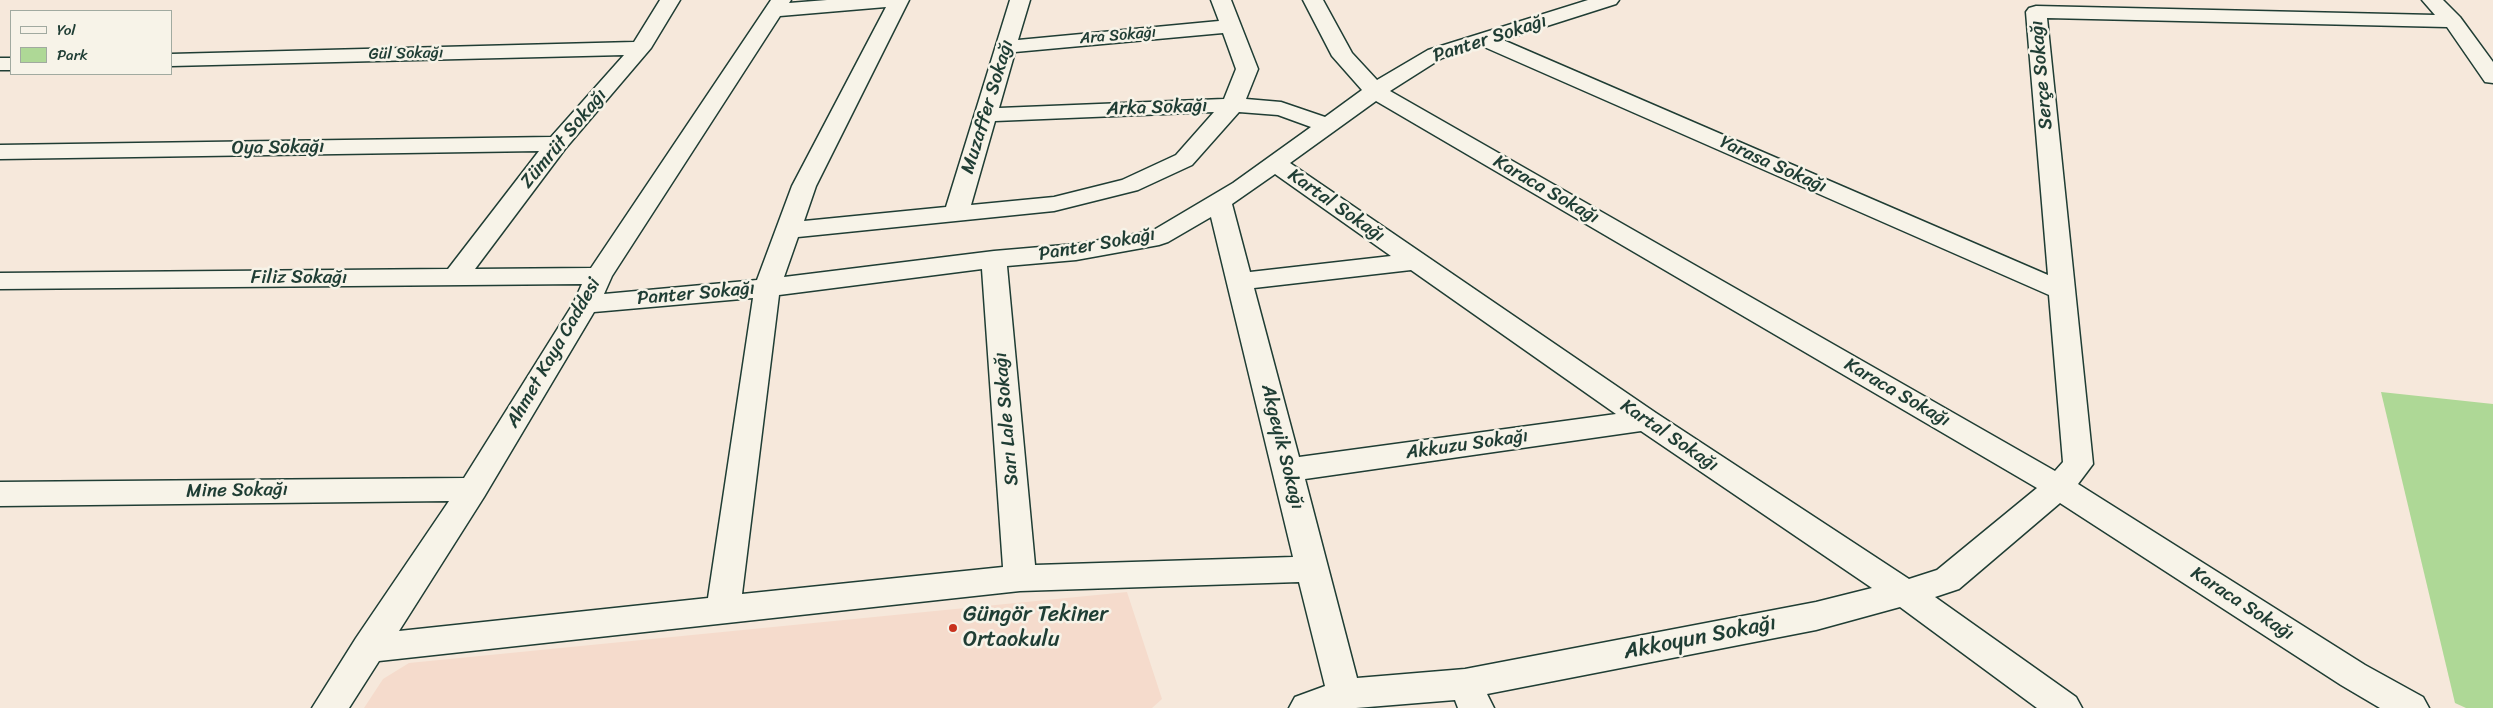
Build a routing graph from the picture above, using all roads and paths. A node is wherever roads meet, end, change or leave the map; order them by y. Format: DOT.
graph roads {
  1 [pos="670,0"];
  2 [pos="892,0"];
  3 [pos="899,0"];
  4 [pos="1020,0"];
  5 [pos="1221,0"];
  6 [pos="1313,0"];
  7 [pos="1609,0"];
  8 [pos="2226,0"];
  9 [pos="2316,0"];
  10 [pos="2432,0"];
  11 [pos="776,5"];
  12 [pos="1578,5"];
  13 [pos="2035,6"];
  14 [pos="2243,16"];
  15 [pos="2334,18"];
  16 [pos="2453,21"];
  17 [pos="1231,26"];
  18 [pos="1484,39"];
  19 [pos="1006,47"];
  20 [pos="641,48"];
  21 [pos="172,60"];
  22 [pos="2493,77"];
  23 [pos="1375,91"];
  24 [pos="1233,105"];
  25 [pos="985,115"];
  26 [pos="1327,125"];
  27 [pos="557,144"];
  28 [pos="0,152"];
  29 [pos="1274,163"];
  30 [pos="1220,201"];
  31 [pos="956,213"];
  32 [pos="788,230"];
  33 [pos="994,259"];
  34 [pos="1416,262"];
  35 [pos="599,276"];
  36 [pos="455,277"];
  37 [pos="0,281"];
  38 [pos="1240,281"];
  39 [pos="767,288"];
  40 [pos="2062,290"];
  41 [pos="586,304"];
  42 [pos="1646,420"];
  43 [pos="1288,470"];
  44 [pos="2059,486"];
  45 [pos="474,489"];
  46 [pos="0,494"];
  47 [pos="1313,568"];
  48 [pos="1020,578"];
  49 [pos="1905,593"];
  50 [pos="723,611"];
  51 [pos="368,648"];
  52 [pos="1344,694"];
  53 [pos="1470,696"];
  54 [pos="330,708"];
  55 [pos="1307,708"];
  56 [pos="2064,708"];
  57 [pos="2411,708"];
  1 -- 20 [label="street, Zümrüt Sokağı"];
  2 -- 11 [label="street"];
  3 -- 32 [label="street"];
  4 -- 19 [label="street, Muzaffer Sokağı"];
  5 -- 17 [label="street"];
  6 -- 23 [label="street, Karaca Sokağı"];
  7 -- 12 [label="street, Panter Sokağı"];
  8 -- 14 [label="street"];
  9 -- 15 [label="street"];
  10 -- 16 [label="street"];
  11 -- 35 [label="street, Ahmet Kaya Caddesi"];
  12 -- 18 [label="street, Panter Sokağı"];
  13 -- 14 [label="street, Serçe Sokağı"];
  13 -- 40 [label="street, Serçe Sokağı"];
  14 -- 15 [label="street, Serçe Sokağı"];
  15 -- 16 [label="street, Serçe Sokağı"];
  16 -- 22 [label="street"];
  17 -- 19 [label="street, Ara Sokağı"];
  17 -- 24 [label="street"];
  18 -- 23 [label="street, Panter Sokağı"];
  18 -- 40 [label="street, Yarasa Sokağı"];
  19 -- 25 [label="street, Muzaffer Sokağı"];
  20 -- 21 [label="street, Gül Sokağı"];
  20 -- 27 [label="street, Zümrüt Sokağı"];
  23 -- 26 [label="street, Panter Sokağı"];
  23 -- 44 [label="street, Karaca Sokağı"];
  24 -- 25 [label="street, Arka Sokağı"];
  24 -- 26 [label="street, Arka Sokağı"];
  24 -- 31 [label="street"];
  25 -- 31 [label="street, Muzaffer Sokağı"];
  26 -- 29 [label="street, Panter Sokağı"];
  27 -- 28 [label="street, Oya Sokağı"];
  27 -- 36 [label="street, Zümrüt Sokağı"];
  29 -- 30 [label="street, Panter Sokağı"];
  29 -- 34 [label="street, Kartal Sokağı"];
  30 -- 33 [label="street, Panter Sokağı"];
  30 -- 38 [label="street, Akgeyik Sokağı"];
  31 -- 32 [label="street"];
  32 -- 39 [label="street"];
  33 -- 39 [label="street, Panter Sokağı"];
  33 -- 48 [label="street, Sarı Lale Sokağı"];
  34 -- 38 [label="street"];
  34 -- 42 [label="street, Kartal Sokağı"];
  35 -- 36 [label="street, Filiz Sokağı"];
  35 -- 41 [label="street, Ahmet Kaya Caddesi"];
  36 -- 37 [label="street, Filiz Sokağı"];
  38 -- 43 [label="street, Akgeyik Sokağı"];
  39 -- 41 [label="street, Panter Sokağı"];
  39 -- 50 [label="street"];
  40 -- 44 [label="street, Serçe Sokağı"];
  41 -- 45 [label="street, Ahmet Kaya Caddesi"];
  42 -- 43 [label="street, Akkuzu Sokağı"];
  42 -- 49 [label="street, Kartal Sokağı"];
  43 -- 47 [label="street, Akgeyik Sokağı"];
  44 -- 49 [label="street, Akkoyun Sokağı"];
  44 -- 57 [label="street, Karaca Sokağı"];
  45 -- 46 [label="street, Mine Sokağı"];
  45 -- 51 [label="street, Ahmet Kaya Caddesi"];
  47 -- 48 [label="street"];
  47 -- 52 [label="street, Akgeyik Sokağı"];
  48 -- 50 [label="street"];
  49 -- 53 [label="street, Akkoyun Sokağı"];
  49 -- 56 [label="street, Kartal Sokağı"];
  50 -- 51 [label="street"];
  51 -- 54 [label="street, Ahmet Kaya Caddesi"];
  52 -- 53 [label="street, Akkoyun Sokağı"];
  52 -- 55 [label="street, Akkoyun Sokağı"];
}
